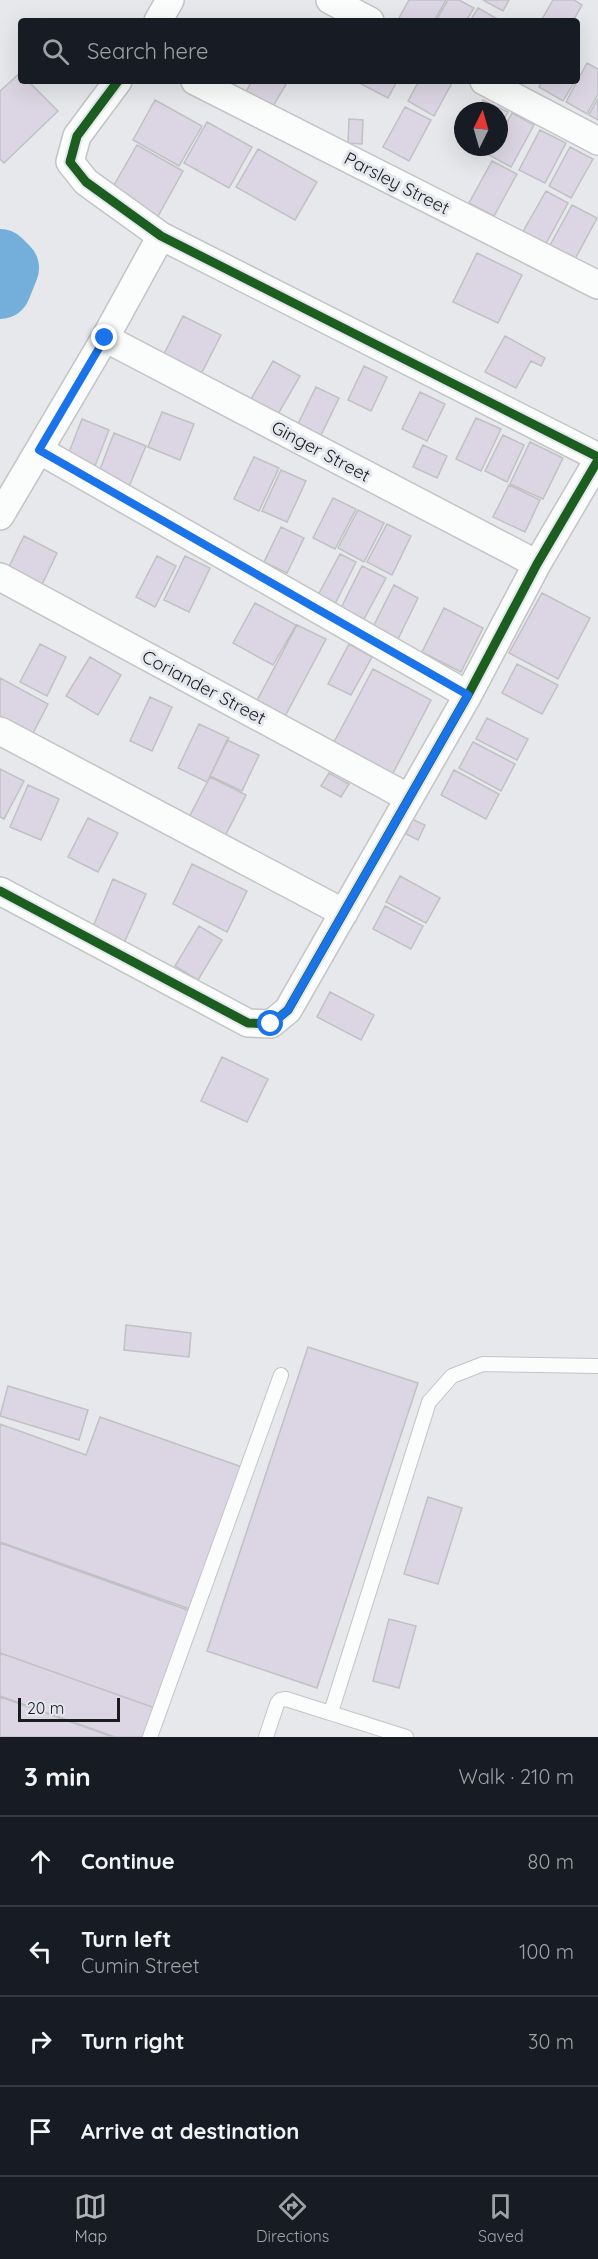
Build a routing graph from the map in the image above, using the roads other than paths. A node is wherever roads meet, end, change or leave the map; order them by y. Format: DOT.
graph roads {
  1 [pos="170,0"];
  2 [pos="330,0"];
  3 [pos="160,18"];
  4 [pos="364,18"];
  5 [pos="116,84"];
  6 [pos="201,84"];
  7 [pos="490,84"];
  8 [pos="598,141"];
  9 [pos="161,236"];
  10 [pos="598,285"];
  11 [pos="105,338"];
  12 [pos="39,450"];
  13 [pos="598,459"];
  14 [pos="0,516"];
  15 [pos="537,564"];
  16 [pos="0,577"];
  17 [pos="468,695"];
  18 [pos="0,731"];
  19 [pos="409,798"];
  20 [pos="0,891"];
  21 [pos="344,913"];
  22 [pos="598,1366"];
  23 [pos="281,1375"];
  24 [pos="331,1712"];
  25 [pos="150,1737"];
  26 [pos="266,1737"];
  27 [pos="406,1737"];
  1 -- 3 [label="street"];
  2 -- 4 [label="street"];
  5 -- 9 [label="street"];
  6 -- 10 [label="street, Parsley Street"];
  7 -- 8 [label="street"];
  9 -- 11 [label="street"];
  9 -- 13 [label="street"];
  11 -- 12 [label="street"];
  11 -- 15 [label="street, Ginger Street"];
  12 -- 14 [label="street"];
  12 -- 17 [label="street"];
  13 -- 15 [label="street"];
  15 -- 17 [label="street"];
  16 -- 19 [label="street, Coriander Street"];
  17 -- 19 [label="street"];
  18 -- 21 [label="street"];
  19 -- 21 [label="street"];
  20 -- 21 [label="street"];
  22 -- 24 [label="lane"];
  23 -- 25 [label="lane"];
  24 -- 26 [label="lane"];
  24 -- 27 [label="lane"];
}
